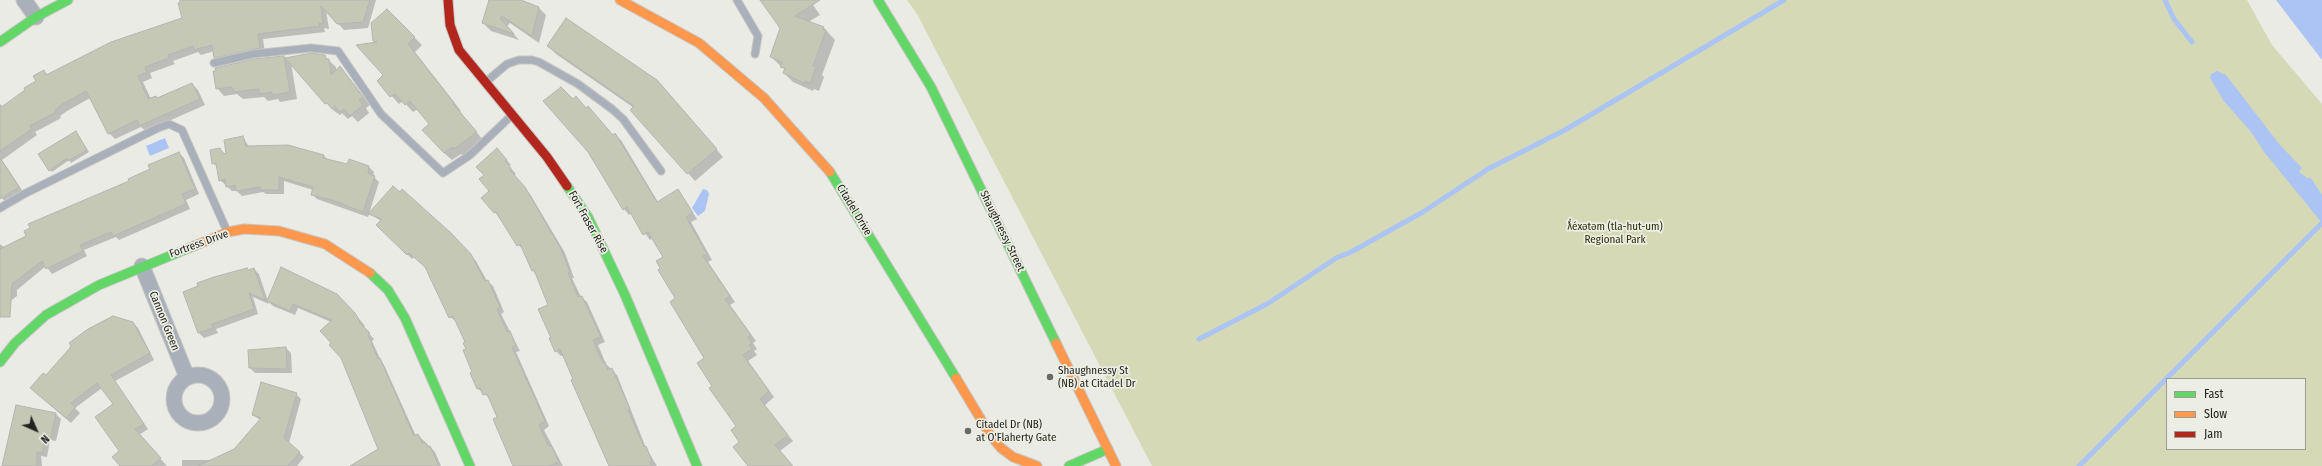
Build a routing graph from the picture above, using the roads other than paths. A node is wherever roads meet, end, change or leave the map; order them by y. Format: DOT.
graph roads {
  1 [pos="24,0"];
  2 [pos="68,0"];
  3 [pos="448,0"];
  4 [pos="620,0"];
  5 [pos="737,0"];
  6 [pos="878,0"];
  7 [pos="36,17"];
  8 [pos="0,42"];
  9 [pos="755,54"];
  10 [pos="214,63"];
  11 [pos="485,82"];
  12 [pos="512,114"];
  13 [pos="661,171"];
  14 [pos="0,208"];
  15 [pos="228,232"];
  16 [pos="142,266"];
  17 [pos="0,362"];
  18 [pos="187,376"];
  19 [pos="1108,449"];
  20 [pos="1011,462"];
  21 [pos="470,466"];
  22 [pos="697,466"];
  23 [pos="1037,466"];
  24 [pos="1069,466"];
  25 [pos="1116,466"];
  1 -- 7 [label="street"];
  2 -- 7 [label="street"];
  3 -- 11 [label="street, Fort Fraser Rise"];
  4 -- 20 [label="street, Citadel Drive"];
  5 -- 9 [label="lane"];
  6 -- 19 [label="street, Shaughnessy Street"];
  7 -- 8 [label="street"];
  10 -- 12 [label="lane"];
  11 -- 12 [label="street, Fort Fraser Rise"];
  11 -- 13 [label="lane"];
  12 -- 22 [label="street, Fort Fraser Rise"];
  14 -- 15 [label="lane"];
  15 -- 16 [label="street, Fortress Drive"];
  15 -- 21 [label="street, Fortress Drive"];
  16 -- 17 [label="street, Fortress Drive"];
  16 -- 18 [label="street, Cannon Green"];
  19 -- 24 [label="street"];
  19 -- 25 [label="street, Shaughnessy Street"];
  20 -- 23 [label="street, Citadel Drive"];
}
